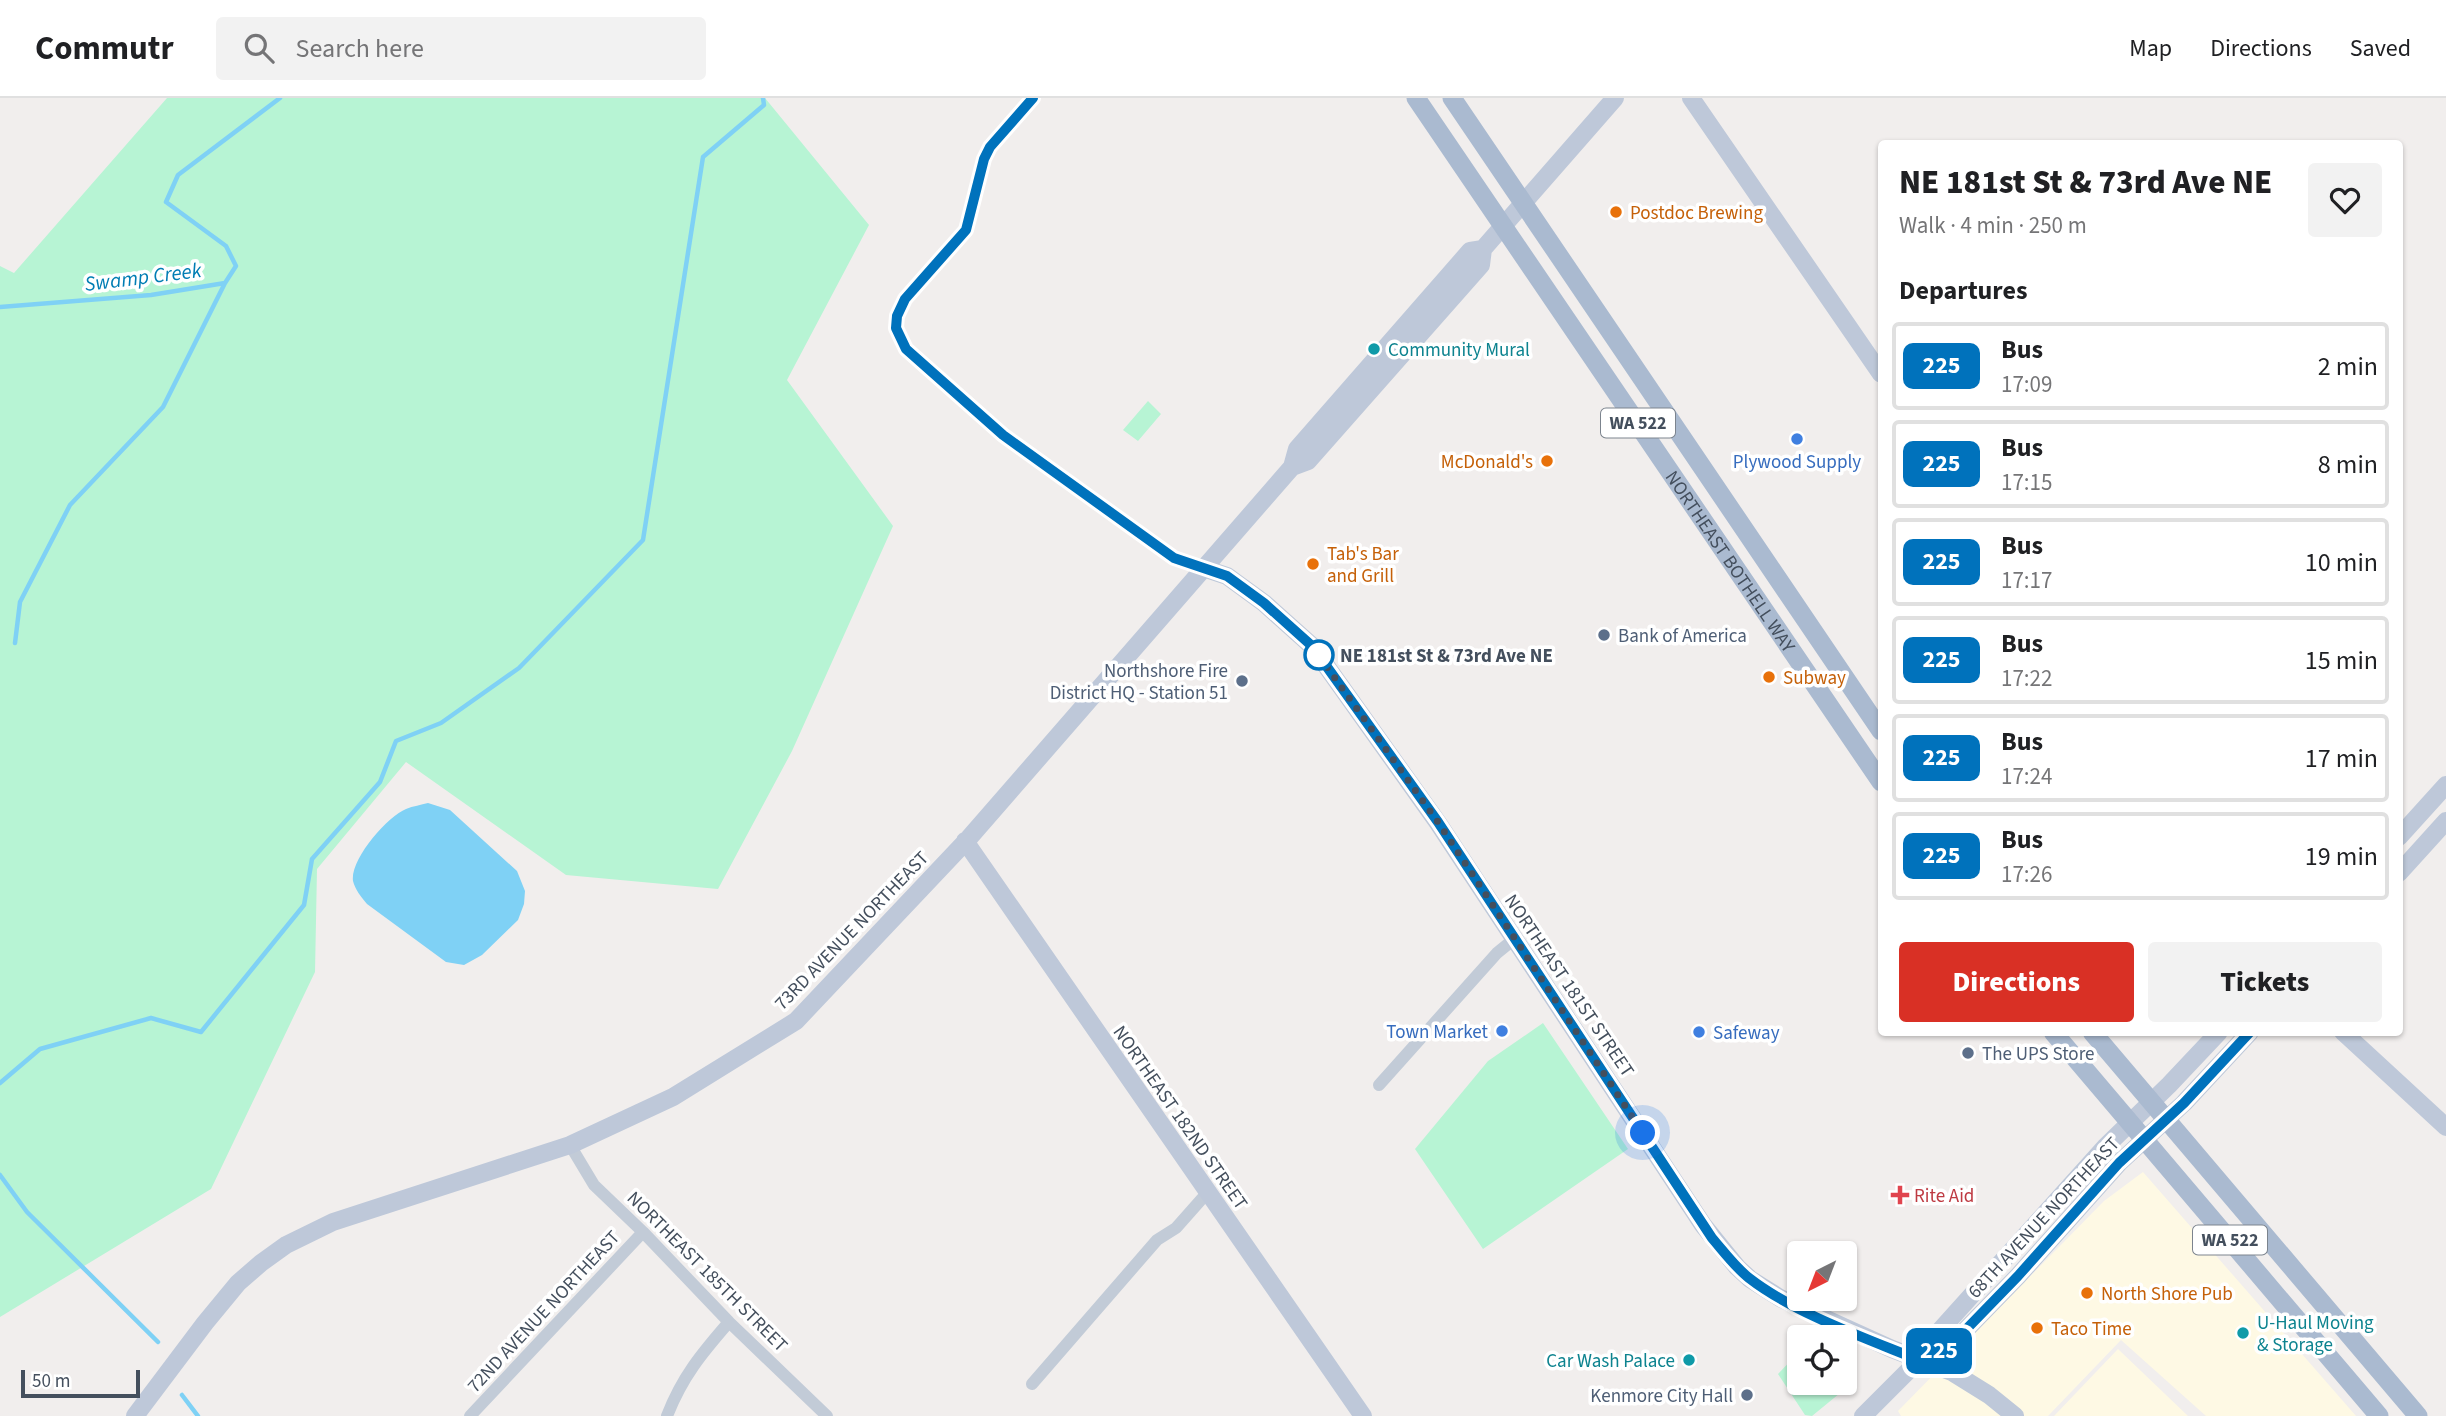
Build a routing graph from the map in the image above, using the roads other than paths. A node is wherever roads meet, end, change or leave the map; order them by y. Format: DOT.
graph roads {
  1 [pos="1416,98"];
  2 [pos="1452,98"];
  3 [pos="1615,98"];
  4 [pos="1691,98"];
  5 [pos="1524,202"];
  6 [pos="1503,226"];
  7 [pos="1878,370"];
  8 [pos="1203,568"];
  9 [pos="1878,726"];
  10 [pos="1878,778"];
  11 [pos="2446,785"];
  12 [pos="2446,821"];
  13 [pos="2403,833"];
  14 [pos="965,842"];
  15 [pos="2403,869"];
  16 [pos="1513,940"];
  17 [pos="2056,1036"];
  18 [pos="2095,1036"];
  19 [pos="2215,1036"];
  20 [pos="2246,1036"];
  21 [pos="2347,1036"];
  22 [pos="1379,1085"];
  23 [pos="2150,1103"];
  24 [pos="2165,1121"];
  25 [pos="2130,1123"];
  26 [pos="2446,1127"];
  27 [pos="2145,1140"];
  28 [pos="570,1146"];
  29 [pos="1207,1193"];
  30 [pos="643,1232"];
  31 [pos="729,1322"];
  32 [pos="1919,1360"];
  33 [pos="1032,1384"];
  34 [pos="135,1416"];
  35 [pos="470,1416"];
  36 [pos="667,1416"];
  37 [pos="827,1416"];
  38 [pos="1363,1416"];
  39 [pos="1863,1416"];
  40 [pos="2015,1416"];
  41 [pos="2379,1416"];
  42 [pos="2418,1416"];
  1 -- 6 [label="main road, NORTHEAST BOTHELL WAY / WA 522"];
  2 -- 5 [label="main road, NORTHEAST BOTHELL WAY / WA 522"];
  3 -- 5 [label="street, 73RD AVENUE NORTHEAST"];
  4 -- 7 [label="street"];
  5 -- 6 [label="street, 73RD AVENUE NORTHEAST"];
  5 -- 9 [label="main road, NORTHEAST BOTHELL WAY / WA 522"];
  6 -- 8 [label="street, 73RD AVENUE NORTHEAST"];
  6 -- 10 [label="main road, NORTHEAST BOTHELL WAY / WA 522"];
  8 -- 14 [label="street, 73RD AVENUE NORTHEAST"];
  8 -- 16 [label="street, NORTHEAST 181ST STREET"];
  11 -- 13 [label="street"];
  12 -- 15 [label="street"];
  14 -- 28 [label="street, 73RD AVENUE NORTHEAST"];
  14 -- 29 [label="street, NORTHEAST 182ND STREET"];
  16 -- 22 [label="street"];
  16 -- 32 [label="street, NORTHEAST 181ST STREET"];
  17 -- 25 [label="main road, WA 522"];
  18 -- 23 [label="main road, WA 522"];
  19 -- 23 [label="street, 68TH AVENUE NORTHEAST"];
  20 -- 24 [label="street, 68TH AVENUE NORTHEAST"];
  21 -- 26 [label="street"];
  23 -- 24 [label="main road, WA 522"];
  23 -- 25 [label="street, 68TH AVENUE NORTHEAST"];
  24 -- 27 [label="street, 68TH AVENUE NORTHEAST"];
  24 -- 42 [label="main road, WA 522"];
  25 -- 27 [label="main road, WA 522"];
  25 -- 32 [label="street, 68TH AVENUE NORTHEAST"];
  27 -- 32 [label="street, 68TH AVENUE NORTHEAST"];
  27 -- 41 [label="main road, WA 522"];
  28 -- 30 [label="street, NORTHEAST 185TH STREET"];
  28 -- 34 [label="street, 73RD AVENUE NORTHEAST"];
  29 -- 33 [label="street"];
  29 -- 38 [label="street, NORTHEAST 182ND STREET"];
  30 -- 31 [label="street, NORTHEAST 185TH STREET"];
  30 -- 35 [label="street, 72ND AVENUE NORTHEAST"];
  31 -- 36 [label="street"];
  31 -- 37 [label="street, NORTHEAST 185TH STREET"];
  32 -- 39 [label="street, 68TH AVENUE NORTHEAST"];
  32 -- 40 [label="street, NORTHEAST 181ST STREET"];
}
